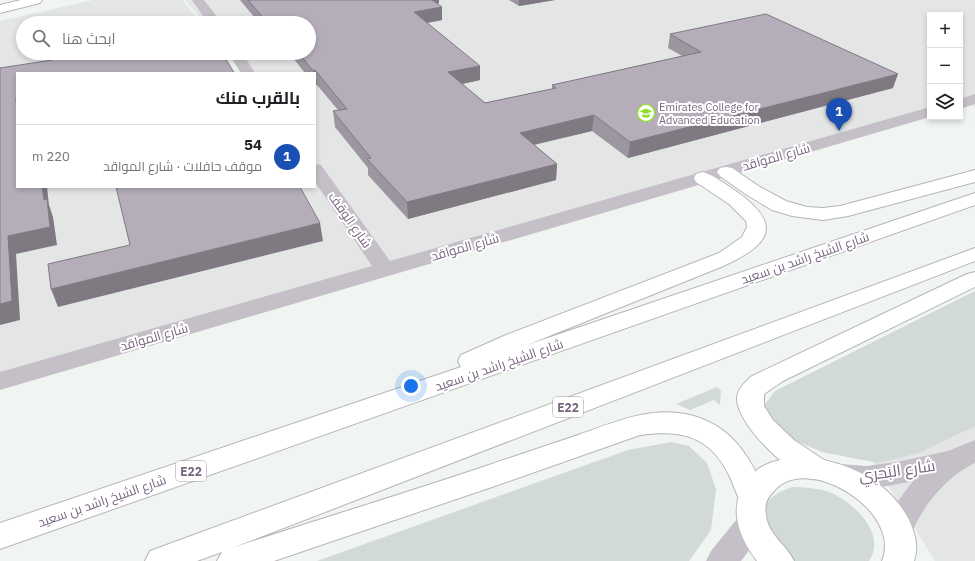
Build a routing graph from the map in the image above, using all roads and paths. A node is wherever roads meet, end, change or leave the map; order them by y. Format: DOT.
graph roads {
  1 [pos="36,0"];
  2 [pos="198,0"];
  3 [pos="0,9"];
  4 [pos="211,16"];
  5 [pos="240,60"];
  6 [pos="247,72"];
  7 [pos="975,99"];
  8 [pos="963,103"];
  9 [pos="927,113"];
  10 [pos="316,170"];
  11 [pos="726,172"];
  12 [pos="975,176"];
  13 [pos="703,178"];
  14 [pos="975,200"];
  15 [pos="975,254"];
  16 [pos="385,270"];
  17 [pos="975,279"];
  18 [pos="0,381"];
  19 [pos="382,405"];
  20 [pos="964,456"];
  21 [pos="827,471"];
  22 [pos="752,510"];
  23 [pos="0,536"];
  24 [pos="903,548"];
  25 [pos="161,561"];
  26 [pos="233,561"];
  27 [pos="722,561"];
  28 [pos="778,561"];
  1 -- 3 [label="main road"];
  2 -- 4 [label="street"];
  5 -- 6 [label="street"];
  7 -- 8 [label="street"];
  9 -- 11 [label="street, شارع المواقد"];
  10 -- 16 [label="street, شارع الوقف"];
  11 -- 12 [label="main road"];
  11 -- 13 [label="street, شارع المواقد"];
  13 -- 16 [label="street, شارع المواقد"];
  13 -- 19 [label="main road"];
  14 -- 19 [label="main road, شارع الشيخ راشد بن سعيد / E22"];
  15 -- 25 [label="main road, E22"];
  16 -- 18 [label="street, شارع المواقد"];
  17 -- 21 [label="main road"];
  19 -- 23 [label="main road, شارع الشيخ راشد بن سعيد / E22"];
  20 -- 21 [label="street, شارع البَحرِي"];
  20 -- 24 [label="street, شارع البَحرِي"];
  21 -- 22 [label="main road"];
  21 -- 24 [label="main road"];
  22 -- 26 [label="main road"];
  22 -- 27 [label="street"];
  22 -- 28 [label="main road"];
}
